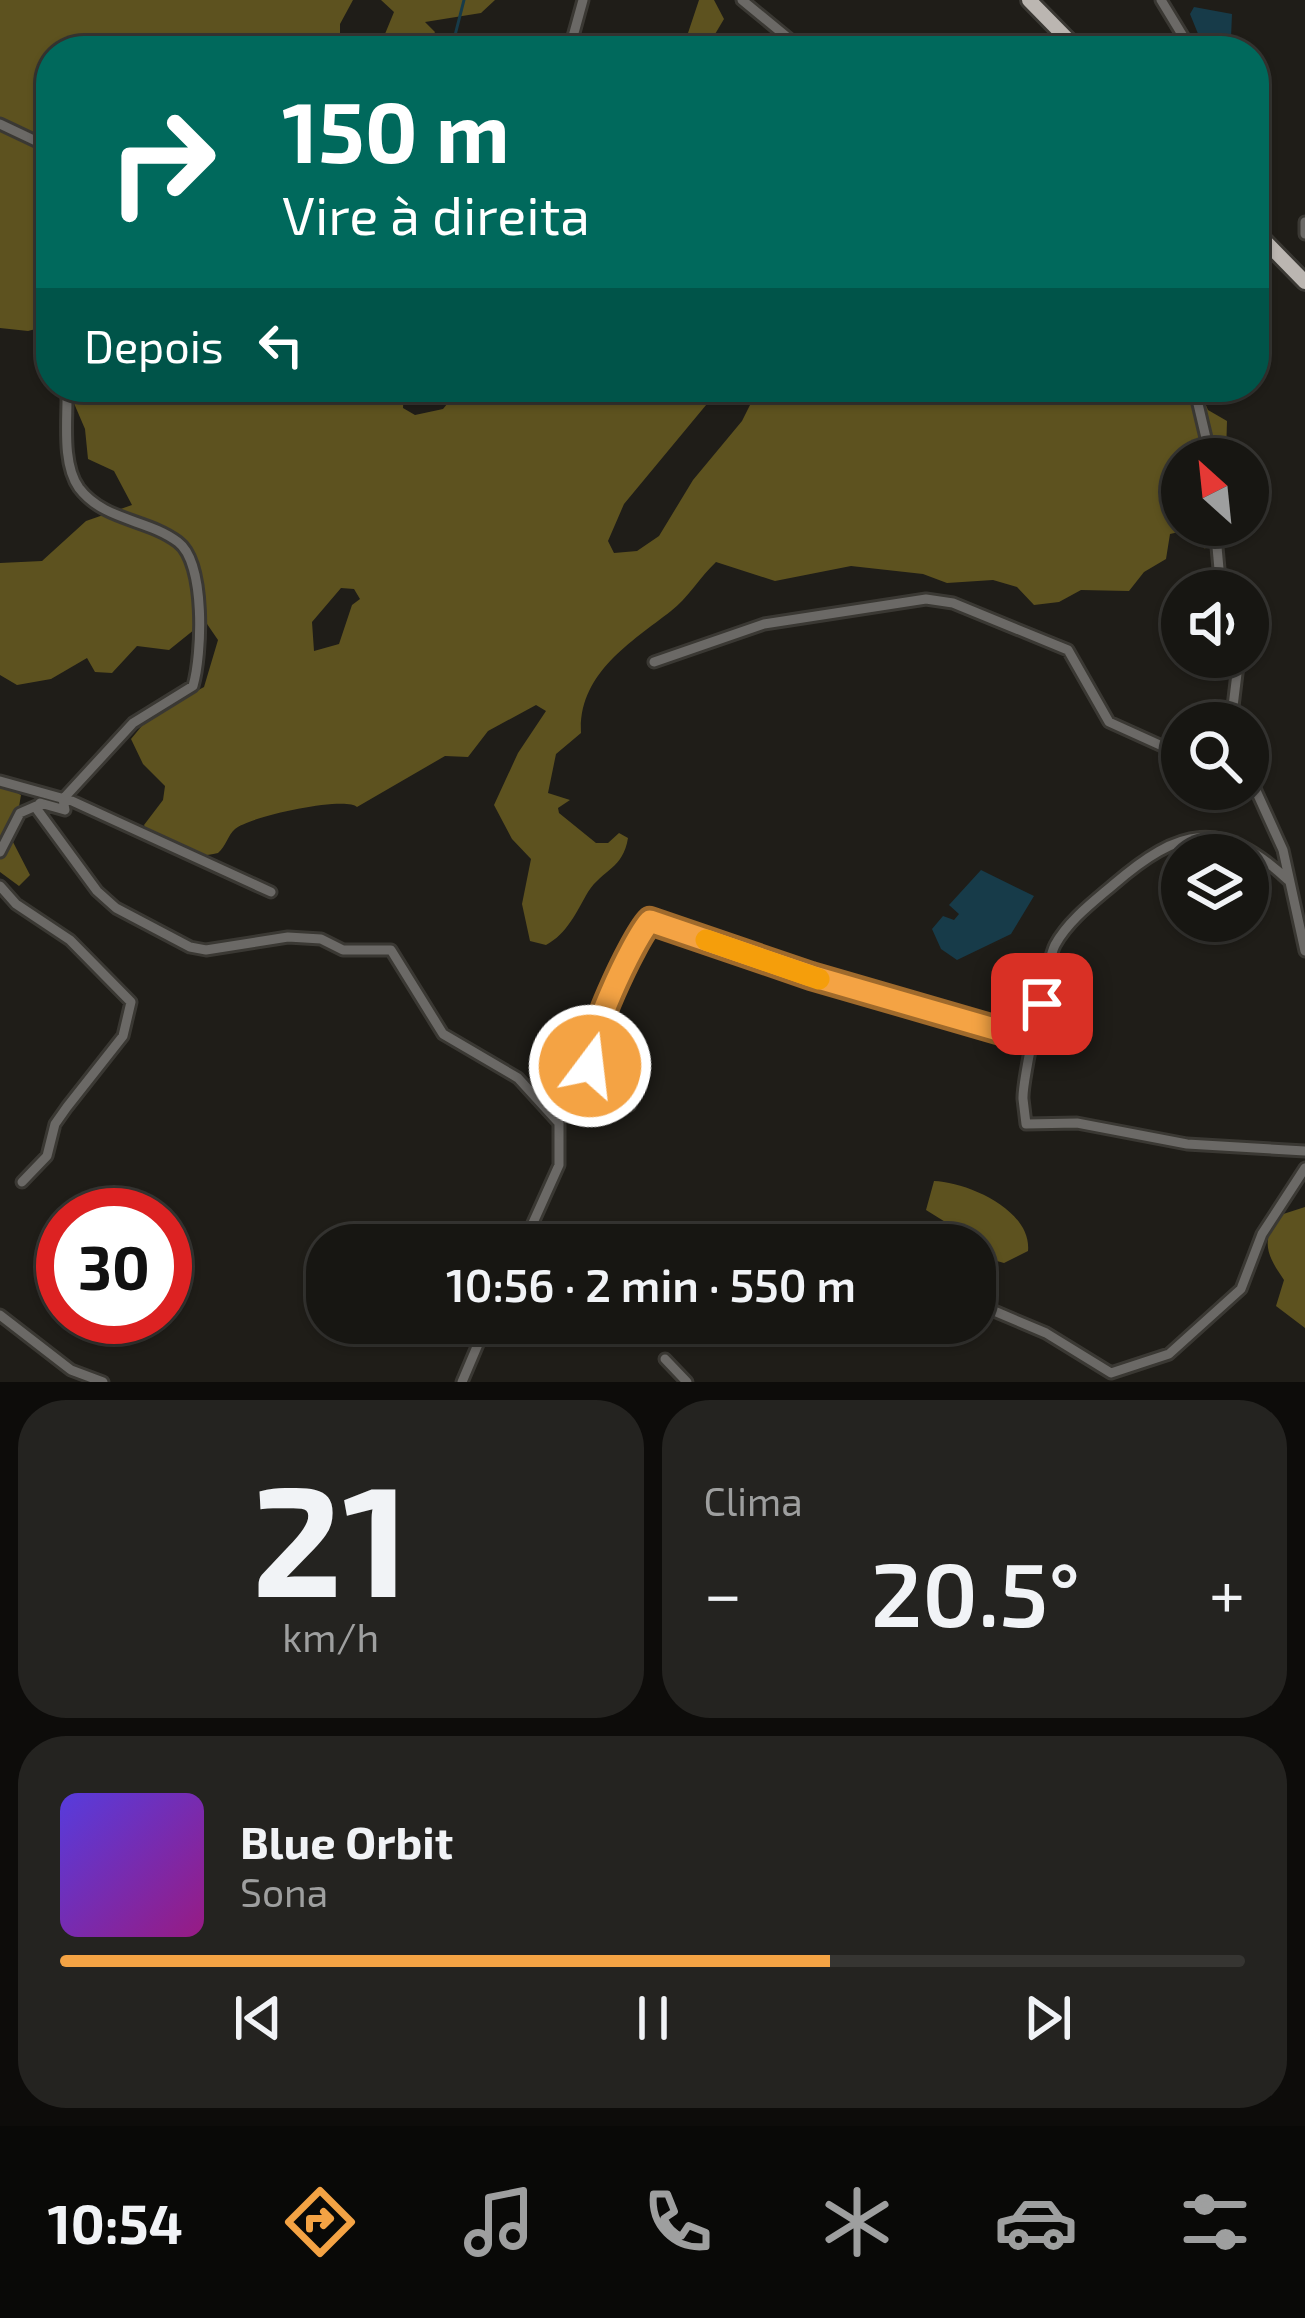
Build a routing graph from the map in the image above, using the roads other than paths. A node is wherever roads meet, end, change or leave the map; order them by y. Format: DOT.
graph roads {
  1 [pos="583,0"];
  2 [pos="742,0"];
  3 [pos="1029,0"];
  4 [pos="1161,0"];
  5 [pos="573,36"];
  6 [pos="786,36"];
  7 [pos="1064,36"];
  8 [pos="1183,36"];
  9 [pos="0,124"];
  10 [pos="36,141"];
  11 [pos="1305,222"];
  12 [pos="1305,234"];
  13 [pos="1269,246"];
  14 [pos="1305,283"];
  15 [pos="68,402"];
  16 [pos="1198,402"];
  17 [pos="1206,438"];
  18 [pos="654,662"];
  19 [pos="1161,746"];
  20 [pos="0,781"];
  21 [pos="63,799"];
  22 [pos="36,806"];
  23 [pos="1264,810"];
  24 [pos="0,852"];
  25 [pos="1288,880"];
  26 [pos="0,886"];
  27 [pos="271,892"];
  28 [pos="1305,950"];
  29 [pos="1036,1037"];
  30 [pos="630,1105"];
  31 [pos="1305,1151"];
  32 [pos="1305,1168"];
  33 [pos="22,1182"];
  34 [pos="532,1224"];
  35 [pos="996,1312"];
  36 [pos="0,1315"];
  37 [pos="479,1344"];
  38 [pos="665,1359"];
  39 [pos="104,1382"];
  40 [pos="462,1382"];
  41 [pos="687,1382"];
  1 -- 5 [label="street"];
  2 -- 6 [label="street"];
  3 -- 7 [label="main road"];
  4 -- 8 [label="street"];
  9 -- 10 [label="street"];
  11 -- 12 [label="street"];
  13 -- 14 [label="main road"];
  15 -- 21 [label="street"];
  16 -- 17 [label="street"];
  18 -- 19 [label="street"];
  20 -- 21 [label="street"];
  21 -- 22 [label="street"];
  21 -- 27 [label="street"];
  22 -- 24 [label="street"];
  22 -- 34 [label="street"];
  23 -- 25 [label="street"];
  25 -- 28 [label="street"];
  25 -- 29 [label="street"];
  26 -- 33 [label="street"];
  29 -- 30 [label="street"];
  29 -- 31 [label="street"];
  32 -- 35 [label="street"];
  36 -- 39 [label="street"];
  37 -- 40 [label="street"];
  38 -- 41 [label="street"];
}
